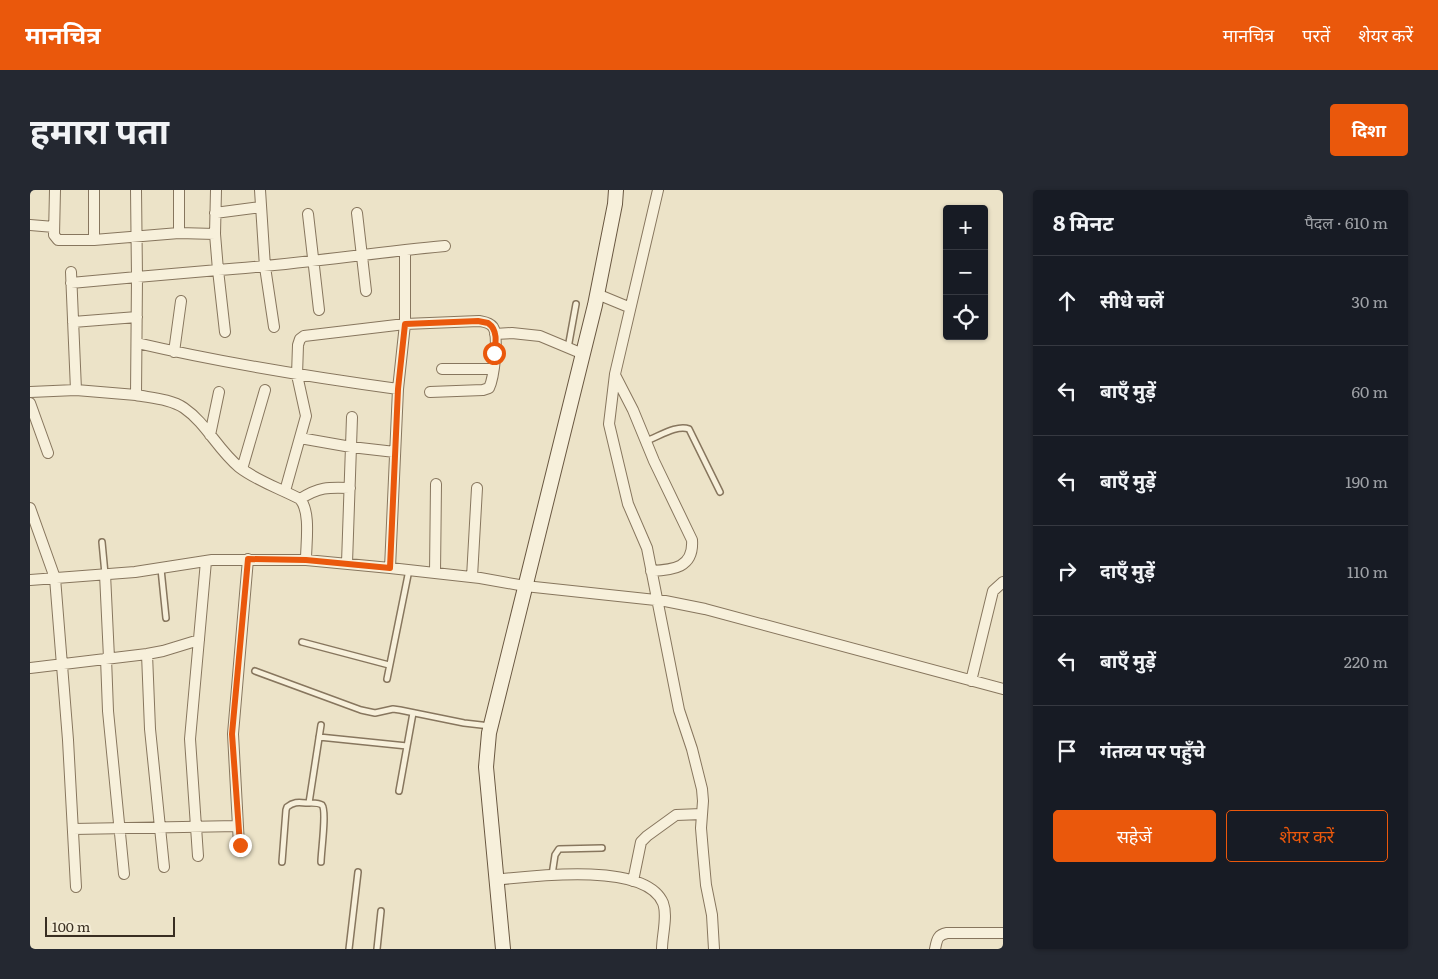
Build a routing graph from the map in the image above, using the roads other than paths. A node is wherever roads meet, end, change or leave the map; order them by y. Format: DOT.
graph roads {
  1 [pos="55,190"];
  2 [pos="94,190"];
  3 [pos="136,190"];
  4 [pos="179,190"];
  5 [pos="216,190"];
  6 [pos="260,190"];
  7 [pos="616,190"];
  8 [pos="658,190"];
  9 [pos="261,207"];
  10 [pos="215,213"];
  11 [pos="357,213"];
  12 [pos="308,214"];
  13 [pos="30,225"];
  14 [pos="54,227"];
  15 [pos="179,234"];
  16 [pos="215,234"];
  17 [pos="136,236"];
  18 [pos="94,240"];
  19 [pos="445,246"];
  20 [pos="405,250"];
  21 [pos="361,254"];
  22 [pos="313,260"];
  23 [pos="265,267"];
  24 [pos="218,270"];
  25 [pos="71,272"];
  26 [pos="138,277"];
  27 [pos="71,283"];
  28 [pos="366,291"];
  29 [pos="597,294"];
  30 [pos="181,301"];
  31 [pos="576,304"];
  32 [pos="626,306"];
  33 [pos="319,310"];
  34 [pos="137,317"];
  35 [pos="73,322"];
  36 [pos="405,324"];
  37 [pos="274,327"];
  38 [pos="225,332"];
  39 [pos="495,334"];
  40 [pos="137,343"];
  41 [pos="568,348"];
  42 [pos="174,352"];
  43 [pos="583,354"];
  44 [pos="442,369"];
  45 [pos="493,369"];
  46 [pos="615,374"];
  47 [pos="297,375"];
  48 [pos="398,389"];
  49 [pos="76,390"];
  50 [pos="265,390"];
  51 [pos="30,392"];
  52 [pos="219,392"];
  53 [pos="430,392"];
  54 [pos="136,395"];
  55 [pos="30,403"];
  56 [pos="352,417"];
  57 [pos="210,435"];
  58 [pos="300,438"];
  59 [pos="646,442"];
  60 [pos="351,447"];
  61 [pos="395,452"];
  62 [pos="48,453"];
  63 [pos="242,469"];
  64 [pos="436,484"];
  65 [pos="350,488"];
  66 [pos="477,488"];
  67 [pos="285,491"];
  68 [pos="720,492"];
  69 [pos="300,499"];
  70 [pos="30,508"];
  71 [pos="102,542"];
  72 [pos="248,559"];
  73 [pos="306,560"];
  74 [pos="206,562"];
  75 [pos="347,563"];
  76 [pos="390,568"];
  77 [pos="161,569"];
  78 [pos="409,570"];
  79 [pos="651,571"];
  80 [pos="435,573"];
  81 [pos="105,574"];
  82 [pos="472,577"];
  83 [pos="55,578"];
  84 [pos="30,580"];
  85 [pos="1003,582"];
  86 [pos="525,586"];
  87 [pos="656,600"];
  88 [pos="166,618"];
  89 [pos="199,640"];
  90 [pos="302,642"];
  91 [pos="147,654"];
  92 [pos="108,658"];
  93 [pos="61,664"];
  94 [pos="389,665"];
  95 [pos="30,668"];
  96 [pos="255,671"];
  97 [pos="386,679"];
  98 [pos="971,681"];
  99 [pos="1003,689"];
  100 [pos="414,713"];
  101 [pos="321,725"];
  102 [pos="491,726"];
  103 [pos="320,737"];
  104 [pos="407,746"];
  105 [pos="398,791"];
  106 [pos="309,802"];
  107 [pos="702,814"];
  108 [pos="238,826"];
  109 [pos="196,827"];
  110 [pos="160,828"];
  111 [pos="73,829"];
  112 [pos="120,829"];
  113 [pos="240,845"];
  114 [pos="602,848"];
  115 [pos="198,856"];
  116 [pos="282,862"];
  117 [pos="321,862"];
  118 [pos="164,866"];
  119 [pos="358,872"];
  120 [pos="124,874"];
  121 [pos="552,874"];
  122 [pos="495,880"];
  123 [pos="633,881"];
  124 [pos="76,887"];
  125 [pos="381,911"];
  126 [pos="1003,933"];
  127 [pos="349,949"];
  128 [pos="376,949"];
  129 [pos="503,949"];
  130 [pos="662,949"];
  131 [pos="714,949"];
  132 [pos="935,949"];
  1 -- 14 [label="street"];
  2 -- 18 [label="street"];
  3 -- 17 [label="street"];
  4 -- 15 [label="street"];
  5 -- 10 [label="street"];
  6 -- 9 [label="street"];
  7 -- 29 [label="main road"];
  8 -- 46 [label="street"];
  9 -- 10 [label="street"];
  9 -- 23 [label="street"];
  10 -- 16 [label="street"];
  11 -- 21 [label="street"];
  12 -- 22 [label="street"];
  13 -- 14 [label="street"];
  14 -- 18 [label="street"];
  15 -- 16 [label="street"];
  15 -- 17 [label="street"];
  16 -- 24 [label="street"];
  17 -- 18 [label="street"];
  17 -- 26 [label="street"];
  19 -- 20 [label="street"];
  20 -- 21 [label="street"];
  20 -- 36 [label="street"];
  21 -- 22 [label="street"];
  21 -- 28 [label="street"];
  22 -- 23 [label="street"];
  22 -- 33 [label="street"];
  23 -- 24 [label="street"];
  23 -- 37 [label="street"];
  24 -- 26 [label="street"];
  24 -- 38 [label="street"];
  25 -- 27 [label="street"];
  26 -- 27 [label="street"];
  26 -- 34 [label="street"];
  27 -- 35 [label="street"];
  29 -- 32 [label="street"];
  29 -- 43 [label="main road"];
  30 -- 42 [label="street"];
  31 -- 41 [label="lane"];
  34 -- 35 [label="street"];
  34 -- 40 [label="street"];
  35 -- 49 [label="street"];
  36 -- 39 [label="street"];
  36 -- 47 [label="street"];
  36 -- 48 [label="street"];
  39 -- 41 [label="street"];
  39 -- 45 [label="street"];
  40 -- 42 [label="street"];
  40 -- 54 [label="street"];
  41 -- 43 [label="street"];
  42 -- 47 [label="street"];
  43 -- 86 [label="main road"];
  44 -- 45 [label="street"];
  45 -- 53 [label="street"];
  46 -- 59 [label="street"];
  46 -- 79 [label="street"];
  47 -- 48 [label="street"];
  47 -- 58 [label="street"];
  48 -- 61 [label="street"];
  49 -- 51 [label="street"];
  49 -- 54 [label="street"];
  50 -- 63 [label="street"];
  52 -- 57 [label="street"];
  54 -- 57 [label="street"];
  55 -- 62 [label="street"];
  56 -- 60 [label="street"];
  57 -- 63 [label="street"];
  58 -- 60 [label="street"];
  58 -- 67 [label="street"];
  59 -- 68 [label="lane"];
  59 -- 79 [label="street"];
  60 -- 61 [label="street"];
  60 -- 65 [label="street"];
  61 -- 76 [label="street"];
  63 -- 67 [label="street"];
  64 -- 80 [label="street"];
  65 -- 69 [label="street"];
  65 -- 75 [label="street"];
  66 -- 82 [label="street"];
  67 -- 69 [label="street"];
  69 -- 73 [label="street"];
  70 -- 83 [label="street"];
  71 -- 81 [label="lane"];
  72 -- 73 [label="street"];
  72 -- 74 [label="street"];
  72 -- 108 [label="street"];
  73 -- 75 [label="street"];
  74 -- 77 [label="street"];
  74 -- 89 [label="street"];
  75 -- 76 [label="street"];
  76 -- 78 [label="street"];
  77 -- 81 [label="street"];
  77 -- 88 [label="lane"];
  78 -- 80 [label="street"];
  78 -- 94 [label="lane"];
  79 -- 87 [label="street"];
  80 -- 82 [label="street"];
  81 -- 83 [label="street"];
  81 -- 92 [label="street"];
  82 -- 86 [label="street"];
  83 -- 84 [label="street"];
  83 -- 93 [label="street"];
  85 -- 98 [label="street"];
  86 -- 87 [label="street"];
  86 -- 102 [label="main road"];
  87 -- 98 [label="street"];
  87 -- 107 [label="street"];
  89 -- 91 [label="street"];
  89 -- 109 [label="street"];
  90 -- 94 [label="lane"];
  91 -- 92 [label="street"];
  91 -- 110 [label="street"];
  92 -- 93 [label="street"];
  92 -- 112 [label="street"];
  93 -- 95 [label="street"];
  93 -- 111 [label="street"];
  94 -- 97 [label="lane"];
  96 -- 100 [label="lane"];
  98 -- 99 [label="street"];
  100 -- 102 [label="lane"];
  100 -- 104 [label="lane"];
  101 -- 103 [label="lane"];
  102 -- 122 [label="main road"];
  103 -- 104 [label="lane"];
  103 -- 106 [label="lane"];
  104 -- 105 [label="lane"];
  106 -- 116 [label="lane"];
  106 -- 117 [label="lane"];
  107 -- 123 [label="street"];
  107 -- 131 [label="street"];
  108 -- 109 [label="street"];
  108 -- 113 [label="street"];
  109 -- 110 [label="street"];
  109 -- 115 [label="street"];
  110 -- 112 [label="street"];
  110 -- 118 [label="street"];
  111 -- 112 [label="street"];
  111 -- 124 [label="street"];
  112 -- 120 [label="street"];
  114 -- 121 [label="lane"];
  119 -- 127 [label="lane"];
  121 -- 122 [label="street"];
  121 -- 123 [label="street"];
  122 -- 129 [label="main road"];
  123 -- 130 [label="street"];
  125 -- 128 [label="lane"];
  126 -- 132 [label="street"];
}
